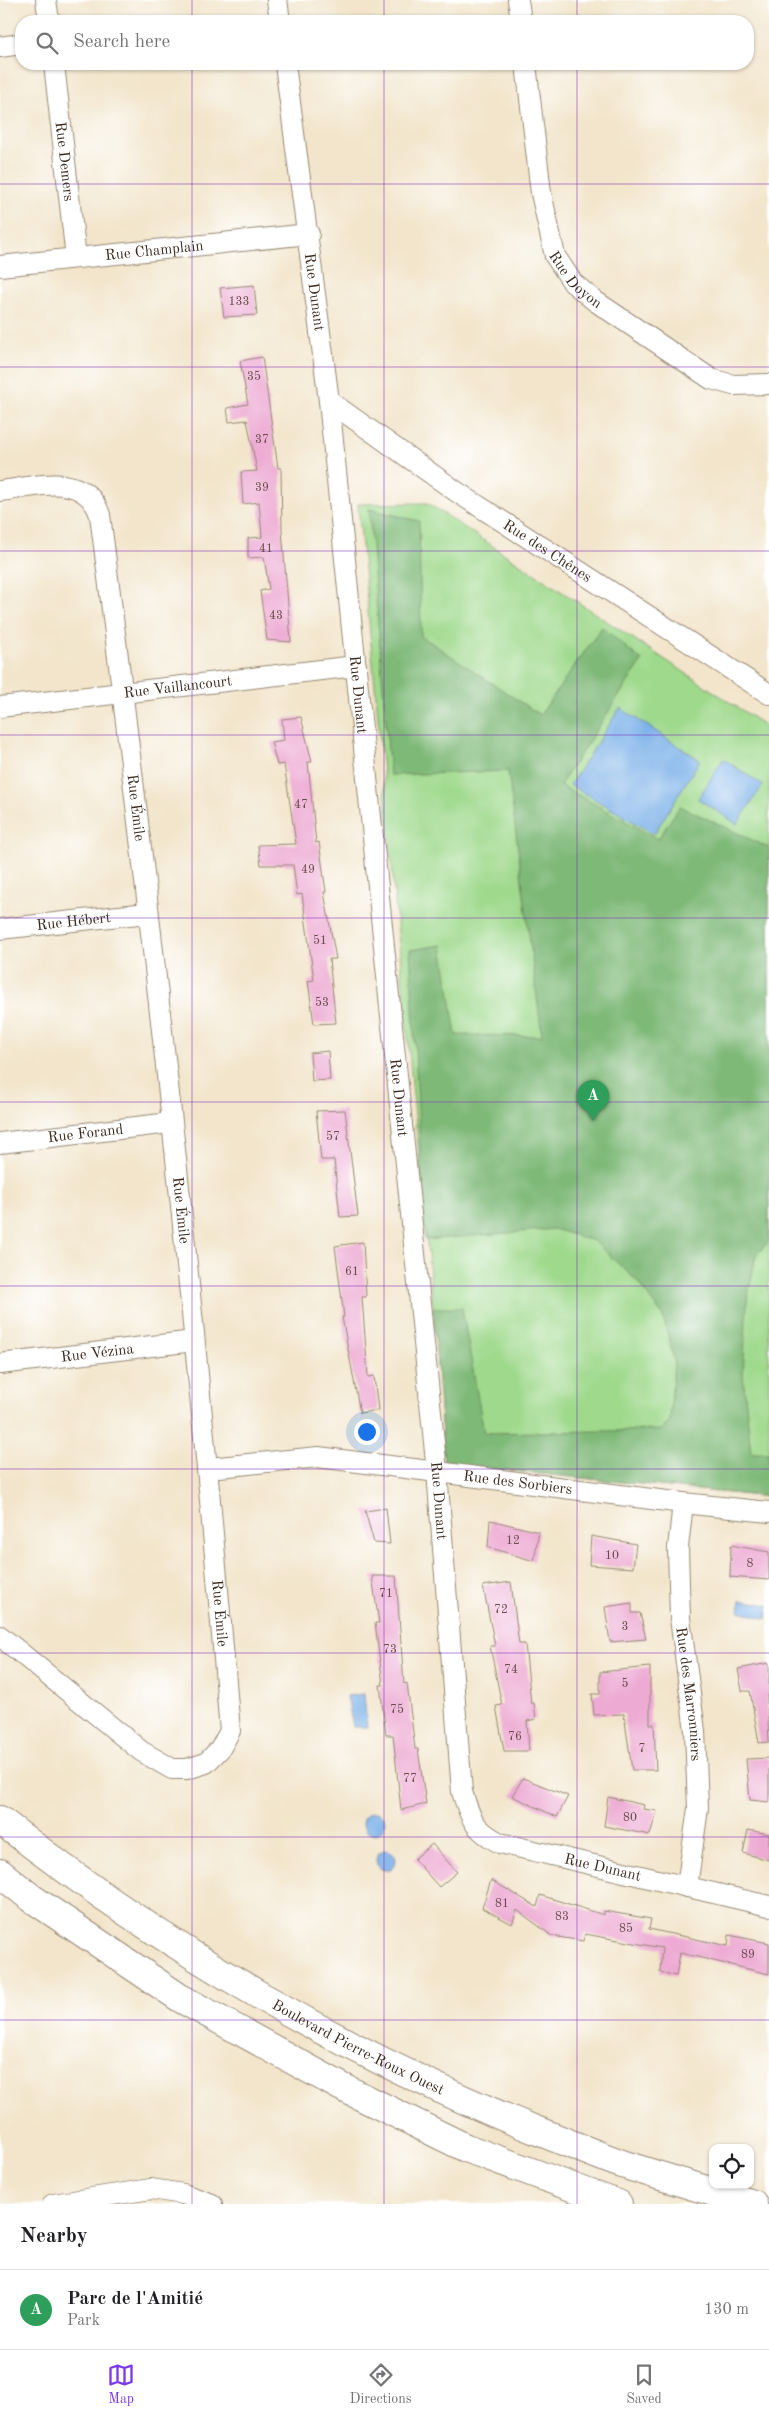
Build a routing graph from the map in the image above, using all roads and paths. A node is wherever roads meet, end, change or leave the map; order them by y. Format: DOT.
graph roads {
  1 [pos="46,0"];
  2 [pos="277,0"];
  3 [pos="518,0"];
  4 [pos="47,15"];
  5 [pos="279,15"];
  6 [pos="520,15"];
  7 [pos="15,45"];
  8 [pos="0,47"];
  9 [pos="55,70"];
  10 [pos="286,70"];
  11 [pos="527,70"];
  12 [pos="309,234"];
  13 [pos="76,258"];
  14 [pos="0,266"];
  15 [pos="769,384"];
  16 [pos="329,402"];
  17 [pos="0,491"];
  18 [pos="356,666"];
  19 [pos="123,692"];
  20 [pos="769,694"];
  21 [pos="0,707"];
  22 [pos="147,913"];
  23 [pos="0,929"];
  24 [pos="170,1123"];
  25 [pos="0,1143"];
  26 [pos="194,1341"];
  27 [pos="0,1364"];
  28 [pos="208,1468"];
  29 [pos="437,1472"];
  30 [pos="683,1503"];
  31 [pos="769,1512"];
  32 [pos="0,1636"];
  33 [pos="0,1820"];
  34 [pos="0,1873"];
  35 [pos="687,1887"];
  36 [pos="769,1906"];
  37 [pos="53,2204"];
  38 [pos="212,2204"];
  39 [pos="618,2204"];
  40 [pos="753,2204"];
  1 -- 4 [label="street"];
  2 -- 5 [label="street"];
  3 -- 6 [label="street"];
  7 -- 8 [label="street"];
  9 -- 13 [label="street, Rue Demers"];
  10 -- 12 [label="street, Rue Dunant"];
  11 -- 15 [label="street, Rue Doyon"];
  12 -- 13 [label="street, Rue Champlain"];
  12 -- 16 [label="street, Rue Dunant"];
  13 -- 14 [label="street, Rue Champlain"];
  16 -- 18 [label="street, Rue Dunant"];
  16 -- 20 [label="street, Rue des Chênes"];
  17 -- 19 [label="street, Rue Émile"];
  18 -- 19 [label="street, Rue Vaillancourt"];
  18 -- 29 [label="street, Rue Dunant"];
  19 -- 21 [label="street, Rue Vaillancourt"];
  19 -- 22 [label="street, Rue Émile"];
  22 -- 23 [label="street, Rue Hébert"];
  22 -- 24 [label="street, Rue Émile"];
  24 -- 25 [label="street, Rue Forand"];
  24 -- 26 [label="street, Rue Émile"];
  26 -- 27 [label="street, Rue Vézina"];
  26 -- 28 [label="street, Rue Émile"];
  28 -- 29 [label="street, Rue des Sorbiers"];
  28 -- 32 [label="street, Rue Émile"];
  29 -- 30 [label="street, Rue des Sorbiers"];
  29 -- 35 [label="street, Rue Dunant"];
  30 -- 31 [label="street, Rue des Sorbiers"];
  30 -- 35 [label="street, Rue des Marronniers"];
  33 -- 40 [label="main road, Boulevard Pierre-Roux Ouest"];
  34 -- 39 [label="main road"];
  35 -- 36 [label="street, Rue Dunant"];
  37 -- 38 [label="street"];
}
